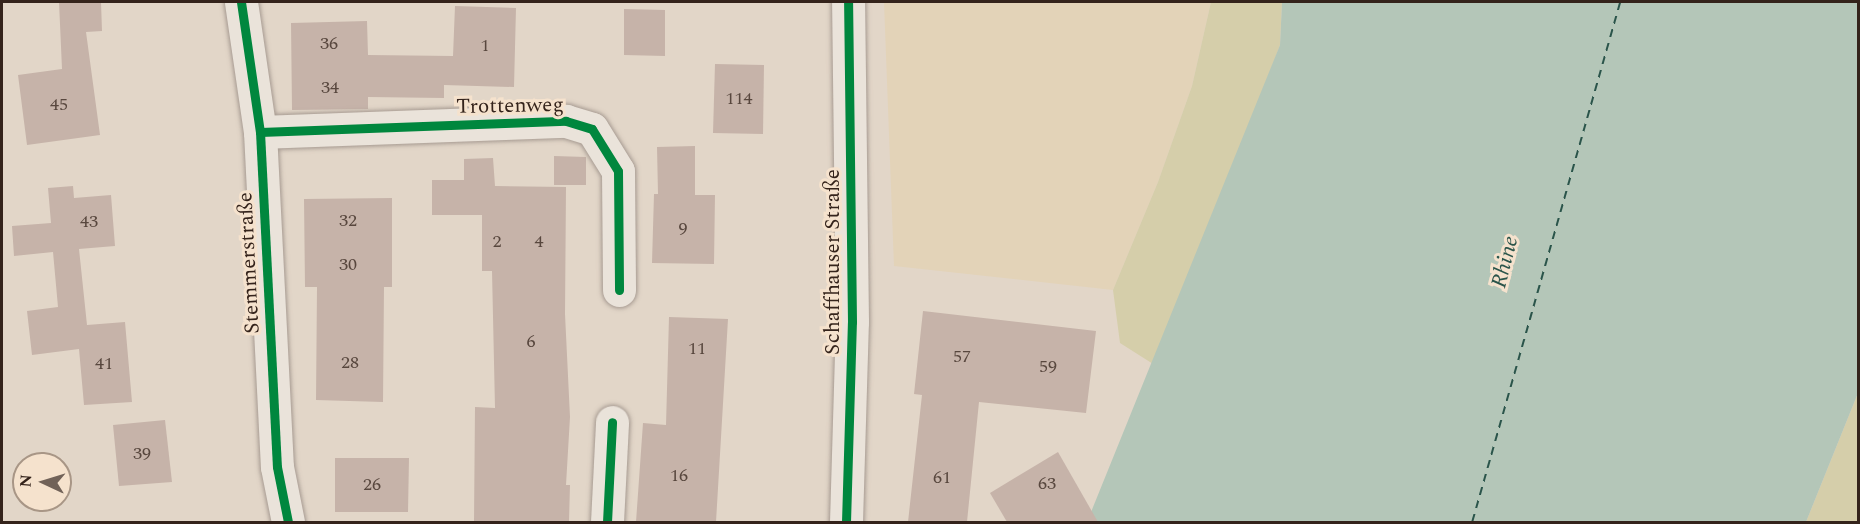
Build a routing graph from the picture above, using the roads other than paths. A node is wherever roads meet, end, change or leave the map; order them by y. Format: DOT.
graph roads {
  1 [pos="241,2"];
  2 [pos="848,2"];
  3 [pos="260,132"];
  4 [pos="619,290"];
  5 [pos="612,422"];
  6 [pos="288,522"];
  7 [pos="607,522"];
  8 [pos="846,522"];
  1 -- 3 [label="street, Stemmerstraße"];
  2 -- 8 [label="street, Schaffhauser Straße"];
  3 -- 4 [label="street, Trottenweg"];
  3 -- 6 [label="street, Stemmerstraße"];
  5 -- 7 [label="street"];
}
